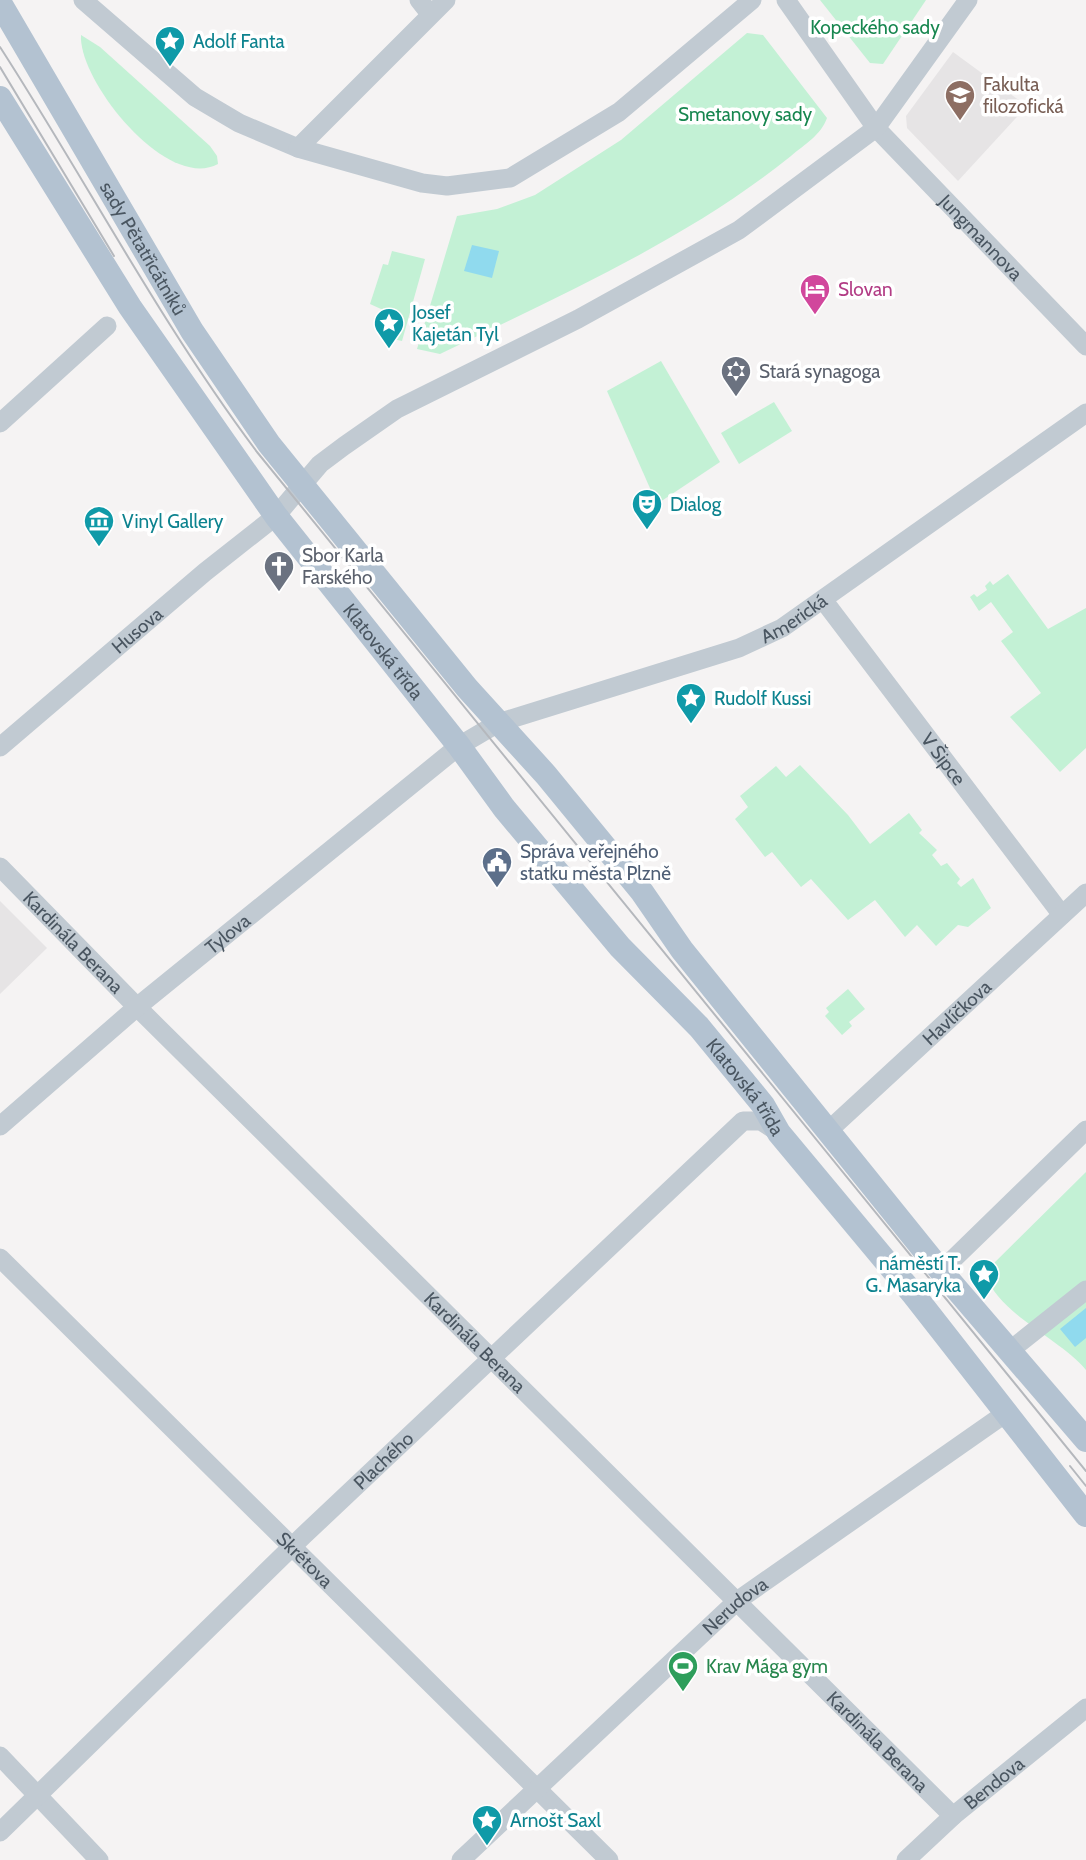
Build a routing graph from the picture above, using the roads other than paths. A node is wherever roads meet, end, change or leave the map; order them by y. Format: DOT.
graph roads {
  1 [pos="83,0"];
  2 [pos="446,0"];
  3 [pos="752,0"];
  4 [pos="786,0"];
  5 [pos="968,0"];
  6 [pos="8,7"];
  7 [pos="425,7"];
  8 [pos="0,98"];
  9 [pos="876,128"];
  10 [pos="298,148"];
  11 [pos="107,326"];
  12 [pos="1086,346"];
  13 [pos="1086,413"];
  14 [pos="0,423"];
  15 [pos="300,485"];
  16 [pos="276,516"];
  17 [pos="824,601"];
  18 [pos="498,723"];
  19 [pos="459,746"];
  20 [pos="0,747"];
  21 [pos="0,867"];
  22 [pos="1086,893"];
  23 [pos="1062,915"];
  24 [pos="137,1007"];
  25 [pos="0,1126"];
  26 [pos="828,1130"];
  27 [pos="1086,1130"];
  28 [pos="779,1133"];
  29 [pos="0,1258"];
  30 [pos="942,1271"];
  31 [pos="1086,1290"];
  32 [pos="1008,1352"];
  33 [pos="493,1358"];
  34 [pos="1006,1413"];
  35 [pos="1086,1440"];
  36 [pos="1086,1515"];
  37 [pos="293,1546"];
  38 [pos="737,1601"];
  39 [pos="1086,1708"];
  40 [pos="0,1756"];
  41 [pos="537,1789"];
  42 [pos="38,1796"];
  43 [pos="953,1816"];
  44 [pos="0,1832"];
  45 [pos="99,1860"];
  46 [pos="461,1860"];
  47 [pos="609,1860"];
  48 [pos="906,1860"];
  1 -- 10 [label="street"];
  2 -- 7 [label="street"];
  3 -- 10 [label="street"];
  4 -- 9 [label="street, Jungmannova"];
  5 -- 9 [label="street"];
  6 -- 15 [label="main road, sady Pětatřicátníků"];
  7 -- 10 [label="street"];
  8 -- 16 [label="main road, sady Pětatřicátníků"];
  9 -- 12 [label="street, Jungmannova"];
  9 -- 15 [label="street"];
  11 -- 14 [label="street"];
  13 -- 17 [label="street, Americká"];
  15 -- 16 [label="street"];
  15 -- 18 [label="main road, Klatovská třída"];
  16 -- 19 [label="main road, Klatovská třída"];
  16 -- 20 [label="street, Husova"];
  17 -- 18 [label="street, Americká"];
  17 -- 23 [label="street, V Šipce"];
  18 -- 19 [label="street, Americká"];
  18 -- 26 [label="main road, Klatovská třída"];
  19 -- 24 [label="street, Tylova"];
  19 -- 28 [label="main road, Klatovská třída"];
  21 -- 24 [label="street, Kardinála Berana"];
  22 -- 23 [label="street, Havlíčkova"];
  23 -- 26 [label="street, Havlíčkova"];
  24 -- 25 [label="street, Tylova"];
  24 -- 33 [label="street, Kardinála Berana"];
  26 -- 30 [label="main road, Klatovská třída"];
  27 -- 30 [label="street"];
  28 -- 33 [label="street, Plachého"];
  28 -- 34 [label="main road, Klatovská třída"];
  29 -- 37 [label="street, Skrétova"];
  30 -- 32 [label="main road, Klatovská třída"];
  31 -- 32 [label="street"];
  32 -- 35 [label="main road, Klatovská třída"];
  33 -- 37 [label="street, Plachého"];
  33 -- 38 [label="street, Kardinála Berana"];
  34 -- 36 [label="main road, Klatovská třída"];
  34 -- 38 [label="street, Nerudova"];
  37 -- 41 [label="street, Skrétova"];
  37 -- 42 [label="street, Plachého"];
  38 -- 41 [label="street, Nerudova"];
  38 -- 43 [label="street, Kardinála Berana"];
  39 -- 43 [label="street, Bendova"];
  40 -- 42 [label="street"];
  41 -- 46 [label="street, Nerudova"];
  41 -- 47 [label="street, Skrétova"];
  42 -- 44 [label="street, Plachého"];
  42 -- 45 [label="street"];
  43 -- 48 [label="street, Bendova"];
}
